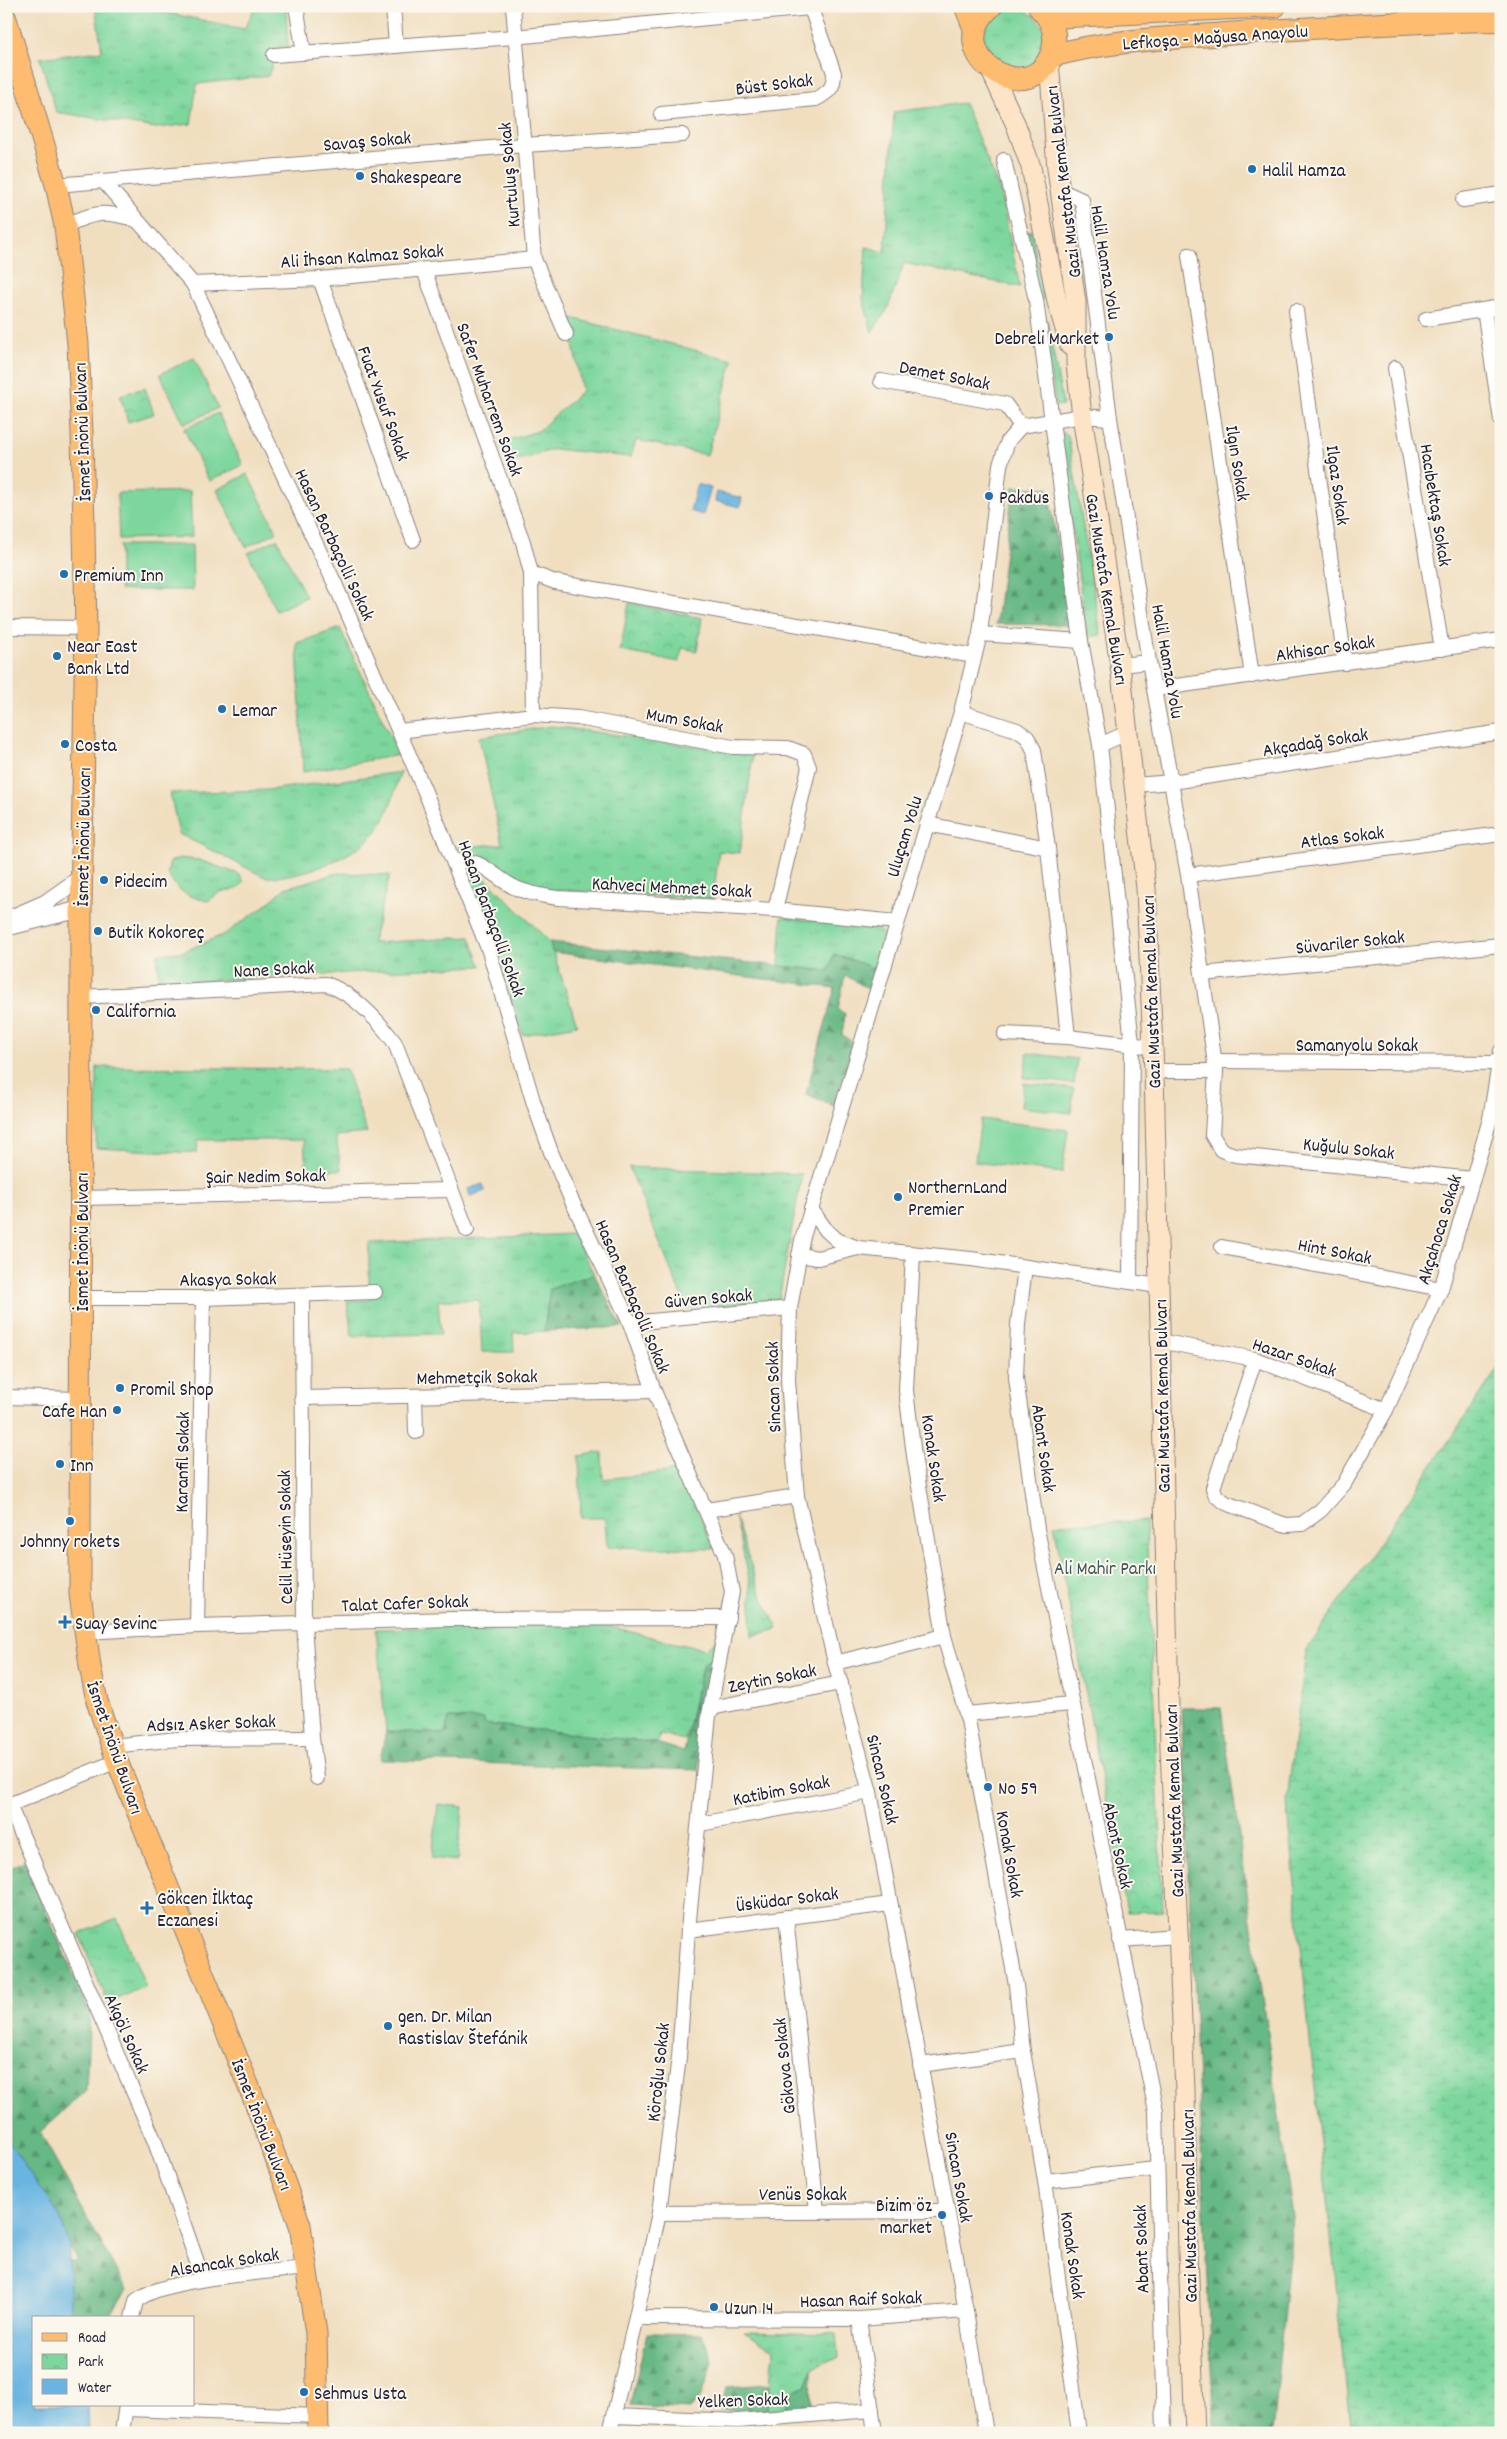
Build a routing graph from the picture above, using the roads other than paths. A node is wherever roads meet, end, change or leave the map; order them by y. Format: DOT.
graph roads {
  1 [pos="296,6"];
  2 [pos="393,6"];
  3 [pos="513,6"];
  4 [pos="965,6"];
  5 [pos="991,6"];
  6 [pos="1105,6"];
  7 [pos="1274,6"];
  8 [pos="810,7"];
  9 [pos="1045,11"];
  10 [pos="1126,14"];
  11 [pos="6,19"];
  12 [pos="1501,20"];
  13 [pos="975,31"];
  14 [pos="514,37"];
  15 [pos="396,46"];
  16 [pos="304,53"];
  17 [pos="274,55"];
  18 [pos="1050,58"];
  19 [pos="991,71"];
  20 [pos="682,135"];
  21 [pos="657,136"];
  22 [pos="524,146"];
  23 [pos="1004,160"];
  24 [pos="104,182"];
  25 [pos="56,185"];
  26 [pos="1060,190"];
  27 [pos="1501,194"];
  28 [pos="1463,200"];
  29 [pos="137,220"];
  30 [pos="65,226"];
  31 [pos="1189,256"];
  32 [pos="534,259"];
  33 [pos="424,270"];
  34 [pos="320,279"];
  35 [pos="193,284"];
  36 [pos="1501,307"];
  37 [pos="1484,310"];
  38 [pos="1060,311"];
  39 [pos="1296,312"];
  40 [pos="1038,314"];
  41 [pos="1426,319"];
  42 [pos="566,334"];
  43 [pos="1076,364"];
  44 [pos="1395,368"];
  45 [pos="881,381"];
  46 [pos="1082,416"];
  47 [pos="1110,418"];
  48 [pos="1052,420"];
  49 [pos="1501,420"];
  50 [pos="1021,426"];
  51 [pos="413,540"];
  52 [pos="531,573"];
  53 [pos="6,627"];
  54 [pos="86,628"];
  55 [pos="980,634"];
  56 [pos="1501,640"];
  57 [pos="1081,641"];
  58 [pos="1442,649"];
  59 [pos="974,656"];
  60 [pos="1150,662"];
  61 [pos="1345,663"];
  62 [pos="1120,665"];
  63 [pos="1252,676"];
  64 [pos="1155,689"];
  65 [pos="961,712"];
  66 [pos="533,715"];
  67 [pos="399,731"];
  68 [pos="1129,732"];
  69 [pos="1501,732"];
  70 [pos="1100,745"];
  71 [pos="1172,782"];
  72 [pos="1135,785"];
  73 [pos="927,824"];
  74 [pos="1501,834"];
  75 [pos="1048,848"];
  76 [pos="454,862"];
  77 [pos="1188,875"];
  78 [pos="82,877"];
  79 [pos="81,909"];
  80 [pos="775,910"];
  81 [pos="6,920"];
  82 [pos="897,922"];
  83 [pos="6,927"];
  84 [pos="1501,945"];
  85 [pos="1202,974"];
  86 [pos="81,997"];
  87 [pos="1005,1034"];
  88 [pos="1068,1037"];
  89 [pos="1132,1044"];
  90 [pos="1153,1047"];
  91 [pos="1500,1057"];
  92 [pos="1215,1066"];
  93 [pos="1154,1071"];
  94 [pos="1221,1150"];
  95 [pos="1473,1179"];
  96 [pos="451,1190"];
  97 [pos="81,1198"];
  98 [pos="812,1209"];
  99 [pos="467,1230"];
  100 [pos="1222,1247"];
  101 [pos="858,1248"];
  102 [pos="913,1254"];
  103 [pos="799,1255"];
  104 [pos="1025,1267"];
  105 [pos="1130,1282"];
  106 [pos="1159,1286"];
  107 [pos="1441,1289"];
  108 [pos="375,1292"];
  109 [pos="302,1295"];
  110 [pos="81,1298"];
  111 [pos="203,1298"];
  112 [pos="790,1308"];
  113 [pos="630,1323"];
  114 [pos="1159,1342"];
  115 [pos="1255,1359"];
  116 [pos="654,1391"];
  117 [pos="415,1397"];
  118 [pos="6,1398"];
  119 [pos="302,1398"];
  120 [pos="80,1399"];
  121 [pos="1386,1410"];
  122 [pos="416,1432"];
  123 [pos="797,1496"];
  124 [pos="706,1510"];
  125 [pos="728,1618"];
  126 [pos="304,1624"];
  127 [pos="197,1626"];
  128 [pos="84,1632"];
  129 [pos="944,1636"];
  130 [pos="835,1663"];
  131 [pos="841,1683"];
  132 [pos="1071,1704"];
  133 [pos="712,1710"];
  134 [pos="966,1714"];
  135 [pos="312,1738"];
  136 [pos="114,1754"];
  137 [pos="317,1778"];
  138 [pos="870,1792"];
  139 [pos="8,1805"];
  140 [pos="700,1824"];
  141 [pos="890,1904"];
  142 [pos="786,1918"];
  143 [pos="688,1930"];
  144 [pos="1178,1936"];
  145 [pos="1120,1940"];
  146 [pos="1023,2051"];
  147 [pos="920,2064"];
  148 [pos="1156,2169"];
  149 [pos="1045,2181"];
  150 [pos="817,2211"];
  151 [pos="947,2211"];
  152 [pos="659,2213"];
  153 [pos="307,2268"];
  154 [pos="203,2279"];
  155 [pos="966,2311"];
  156 [pos="132,2316"];
  157 [pos="637,2318"];
  158 [pos="859,2319"];
  159 [pos="126,2407"];
  160 [pos="872,2410"];
  161 [pos="615,2416"];
  162 [pos="318,2424"];
  163 [pos="122,2433"];
  164 [pos="610,2433"];
  165 [pos="875,2433"];
  166 [pos="986,2433"];
  167 [pos="1079,2433"];
  168 [pos="1164,2433"];
  169 [pos="1196,2433"];
  1 -- 16 [label="street"];
  2 -- 15 [label="street"];
  3 -- 14 [label="street, Kurtuluş Sokak"];
  4 -- 13 [label="main road"];
  5 -- 13 [label="highway"];
  6 -- 10 [label="highway"];
  7 -- 10 [label="highway"];
  8 -- 14 [label="street"];
  8 -- 21 [label="street, Büst Sokak"];
  9 -- 10 [label="highway"];
  9 -- 18 [label="highway"];
  11 -- 25 [label="main road, İsmet İnönü Bulvarı"];
  12 -- 18 [label="highway, Lefkoşa - Mağusa Anayolu"];
  13 -- 19 [label="highway"];
  14 -- 15 [label="street"];
  14 -- 22 [label="street, Kurtuluş Sokak"];
  15 -- 16 [label="street"];
  16 -- 17 [label="street"];
  18 -- 19 [label="highway"];
  18 -- 26 [label="main road, Gazi Mustafa Kemal Bulvarı"];
  19 -- 38 [label="main road, Gazi Mustafa Kemal Bulvarı"];
  20 -- 21 [label="street, Savaş Sokak"];
  21 -- 22 [label="street, Savaş Sokak"];
  22 -- 24 [label="street, Savaş Sokak"];
  22 -- 32 [label="street, Kurtuluş Sokak"];
  23 -- 40 [label="street"];
  24 -- 25 [label="street, Savaş Sokak"];
  24 -- 29 [label="street, Hasan Barbaçolli Sokak"];
  25 -- 30 [label="main road, İsmet İnönü Bulvarı"];
  26 -- 43 [label="main road, Gazi Mustafa Kemal Bulvarı"];
  26 -- 47 [label="street, Halil Hamza Yolu"];
  27 -- 28 [label="street"];
  29 -- 30 [label="street"];
  29 -- 35 [label="street, Hasan Barbaçolli Sokak"];
  30 -- 54 [label="main road, İsmet İnönü Bulvarı"];
  31 -- 63 [label="street, Ilgın Sokak"];
  32 -- 33 [label="street, Ali İhsan Kalmaz Sokak"];
  32 -- 42 [label="street, Kurtuluş Sokak"];
  33 -- 34 [label="street, Ali İhsan Kalmaz Sokak"];
  33 -- 52 [label="street, Safer Muharrem Sokak"];
  34 -- 35 [label="street, Ali İhsan Kalmaz Sokak"];
  34 -- 51 [label="street, Fuat Yusuf Sokak"];
  35 -- 67 [label="street, Hasan Barbaçolli Sokak"];
  36 -- 37 [label="street"];
  37 -- 41 [label="street"];
  37 -- 49 [label="street"];
  38 -- 40 [label="street"];
  38 -- 43 [label="main road, Gazi Mustafa Kemal Bulvarı"];
  39 -- 61 [label="street, Ilgaz Sokak"];
  40 -- 48 [label="street"];
  43 -- 46 [label="main road, Gazi Mustafa Kemal Bulvarı"];
  44 -- 58 [label="street, Hacıbektaş Sokak"];
  45 -- 50 [label="street, Demet Sokak"];
  46 -- 47 [label="street"];
  46 -- 48 [label="street"];
  46 -- 62 [label="main road, Gazi Mustafa Kemal Bulvarı"];
  47 -- 60 [label="street, Halil Hamza Yolu"];
  48 -- 50 [label="street"];
  48 -- 57 [label="street"];
  50 -- 55 [label="street, Uluçam Yolu"];
  52 -- 59 [label="street"];
  52 -- 66 [label="street, Safer Muharrem Sokak"];
  53 -- 54 [label="street"];
  54 -- 78 [label="main road, İsmet İnönü Bulvarı"];
  55 -- 57 [label="street"];
  55 -- 59 [label="street, Uluçam Yolu"];
  56 -- 58 [label="street, Akhisar Sokak"];
  57 -- 70 [label="street"];
  58 -- 61 [label="street, Akhisar Sokak"];
  59 -- 65 [label="street, Uluçam Yolu"];
  60 -- 62 [label="street"];
  60 -- 64 [label="street, Halil Hamza Yolu"];
  61 -- 63 [label="street, Akhisar Sokak"];
  62 -- 68 [label="main road, Gazi Mustafa Kemal Bulvarı"];
  63 -- 64 [label="street, Akhisar Sokak"];
  64 -- 71 [label="street, Halil Hamza Yolu"];
  65 -- 73 [label="street, Uluçam Yolu"];
  65 -- 75 [label="street"];
  66 -- 67 [label="street, Mum Sokak"];
  66 -- 80 [label="street, Mum Sokak"];
  67 -- 76 [label="street, Hasan Barbaçolli Sokak"];
  68 -- 70 [label="street"];
  68 -- 72 [label="main road, Gazi Mustafa Kemal Bulvarı"];
  69 -- 71 [label="street, Akçadağ Sokak"];
  70 -- 89 [label="street"];
  71 -- 72 [label="street, Akçadağ Sokak"];
  71 -- 77 [label="street, Halil Hamza Yolu"];
  72 -- 90 [label="main road, Gazi Mustafa Kemal Bulvarı"];
  73 -- 75 [label="street"];
  73 -- 82 [label="street, Uluçam Yolu"];
  74 -- 77 [label="street, Atlas Sokak"];
  75 -- 88 [label="street"];
  76 -- 80 [label="street, Kahveci Mehmet Sokak"];
  76 -- 113 [label="street, Hasan Barbaçolli Sokak"];
  77 -- 85 [label="street, Halil Hamza Yolu"];
  78 -- 79 [label="main road, İsmet İnönü Bulvarı"];
  78 -- 81 [label="street"];
  79 -- 83 [label="street"];
  79 -- 86 [label="main road, İsmet İnönü Bulvarı"];
  80 -- 82 [label="street, Kahveci Mehmet Sokak"];
  82 -- 98 [label="street, Uluçam Yolu"];
  84 -- 85 [label="street, Süvariler Sokak"];
  85 -- 92 [label="street, Halil Hamza Yolu"];
  86 -- 96 [label="street, Nane Sokak"];
  86 -- 97 [label="main road, İsmet İnönü Bulvarı"];
  87 -- 88 [label="street"];
  88 -- 89 [label="street"];
  89 -- 90 [label="street"];
  89 -- 105 [label="street"];
  90 -- 93 [label="main road, Gazi Mustafa Kemal Bulvarı"];
  91 -- 92 [label="street, Samanyolu Sokak"];
  91 -- 95 [label="street, Akçahoca Sokak"];
  92 -- 93 [label="street, Samanyolu Sokak"];
  92 -- 94 [label="street, Halil Hamza Yolu"];
  93 -- 106 [label="main road, Gazi Mustafa Kemal Bulvarı"];
  94 -- 95 [label="street, Kuğulu Sokak"];
  95 -- 107 [label="street, Akçahoca Sokak"];
  96 -- 97 [label="street, Şair Nedim Sokak"];
  96 -- 99 [label="street, Nane Sokak"];
  97 -- 110 [label="main road, İsmet İnönü Bulvarı"];
  98 -- 101 [label="street"];
  98 -- 103 [label="street, Uluçam Yolu"];
  100 -- 107 [label="street, Hint Sokak"];
  101 -- 102 [label="street"];
  101 -- 103 [label="street"];
  102 -- 104 [label="street"];
  102 -- 129 [label="street, Konak Sokak"];
  103 -- 112 [label="street, Sincan Sokak"];
  104 -- 105 [label="street"];
  104 -- 132 [label="street, Abant Sokak"];
  105 -- 106 [label="street"];
  106 -- 114 [label="main road, Gazi Mustafa Kemal Bulvarı"];
  107 -- 121 [label="street, Akçahoca Sokak"];
  108 -- 109 [label="street, Akasya Sokak"];
  109 -- 111 [label="street, Akasya Sokak"];
  109 -- 119 [label="street, Celil Hüseyin Sokak"];
  110 -- 111 [label="street, Akasya Sokak"];
  110 -- 120 [label="main road, İsmet İnönü Bulvarı"];
  111 -- 127 [label="street, Karanfil Sokak"];
  112 -- 113 [label="street, Güven Sokak"];
  112 -- 123 [label="street, Sincan Sokak"];
  113 -- 116 [label="street, Hasan Barbaçolli Sokak"];
  114 -- 115 [label="street, Hazar Sokak"];
  114 -- 144 [label="main road, Gazi Mustafa Kemal Bulvarı"];
  115 -- 121 [label="street, Hazar Sokak"];
  115 -- 121 [label="street, Akçahoca Sokak"];
  116 -- 117 [label="street, Mehmetçik Sokak"];
  116 -- 124 [label="street, Hasan Barbaçolli Sokak"];
  117 -- 119 [label="street, Mehmetçik Sokak"];
  117 -- 122 [label="street"];
  118 -- 120 [label="street"];
  119 -- 126 [label="street, Celil Hüseyin Sokak"];
  120 -- 128 [label="main road, İsmet İnönü Bulvarı"];
  123 -- 124 [label="street"];
  123 -- 130 [label="street, Sincan Sokak"];
  124 -- 125 [label="street, Hasan Barbaçolli Sokak"];
  125 -- 126 [label="street, Talat Cafer Sokak"];
  125 -- 133 [label="street, Hasan Barbaçolli Sokak"];
  126 -- 127 [label="street, Talat Cafer Sokak"];
  126 -- 135 [label="street, Celil Hüseyin Sokak"];
  127 -- 128 [label="street, Talat Cafer Sokak"];
  128 -- 136 [label="main road, İsmet İnönü Bulvarı"];
  129 -- 130 [label="street"];
  129 -- 134 [label="street, Konak Sokak"];
  130 -- 131 [label="street, Sincan Sokak"];
  131 -- 133 [label="street, Zeytin Sokak"];
  131 -- 138 [label="street, Sincan Sokak"];
  132 -- 134 [label="street"];
  132 -- 145 [label="street, Abant Sokak"];
  133 -- 140 [label="street, Köroğlu Sokak"];
  134 -- 146 [label="street, Konak Sokak"];
  135 -- 136 [label="street, Adsız Asker Sokak"];
  135 -- 137 [label="street, Celil Hüseyin Sokak"];
  136 -- 139 [label="street, Adsız Asker Sokak"];
  136 -- 153 [label="main road, İsmet İnönü Bulvarı"];
  138 -- 140 [label="street, Katibim Sokak"];
  138 -- 141 [label="street, Sincan Sokak"];
  139 -- 154 [label="street, Akgöl Sokak"];
  140 -- 143 [label="street, Köroğlu Sokak"];
  141 -- 142 [label="street, Üsküdar Sokak"];
  141 -- 147 [label="street, Sincan Sokak"];
  142 -- 143 [label="street, Üsküdar Sokak"];
  142 -- 150 [label="street, Gökova Sokak"];
  143 -- 152 [label="street, Köroğlu Sokak"];
  144 -- 145 [label="street"];
  144 -- 169 [label="main road, Gazi Mustafa Kemal Bulvarı"];
  145 -- 148 [label="street, Abant Sokak"];
  146 -- 147 [label="street"];
  146 -- 149 [label="street, Konak Sokak"];
  147 -- 151 [label="street, Sincan Sokak"];
  148 -- 149 [label="street"];
  148 -- 168 [label="street, Abant Sokak"];
  149 -- 167 [label="street, Konak Sokak"];
  150 -- 151 [label="street, Venüs Sokak"];
  150 -- 152 [label="street, Venüs Sokak"];
  151 -- 155 [label="street, Sincan Sokak"];
  152 -- 157 [label="street, Köroğlu Sokak"];
  153 -- 154 [label="street, Alsancak Sokak"];
  153 -- 162 [label="main road, İsmet İnönü Bulvarı"];
  154 -- 156 [label="street, Alsancak Sokak"];
  155 -- 158 [label="street, Hasan Raif Sokak"];
  155 -- 166 [label="street, Sincan Sokak"];
  157 -- 158 [label="street, Hasan Raif Sokak"];
  157 -- 161 [label="street, Köroğlu Sokak"];
  158 -- 160 [label="street"];
  159 -- 162 [label="street"];
  159 -- 163 [label="street"];
  160 -- 161 [label="street, Yelken Sokak"];
  160 -- 165 [label="street"];
  161 -- 164 [label="street, Köroğlu Sokak"];
}
